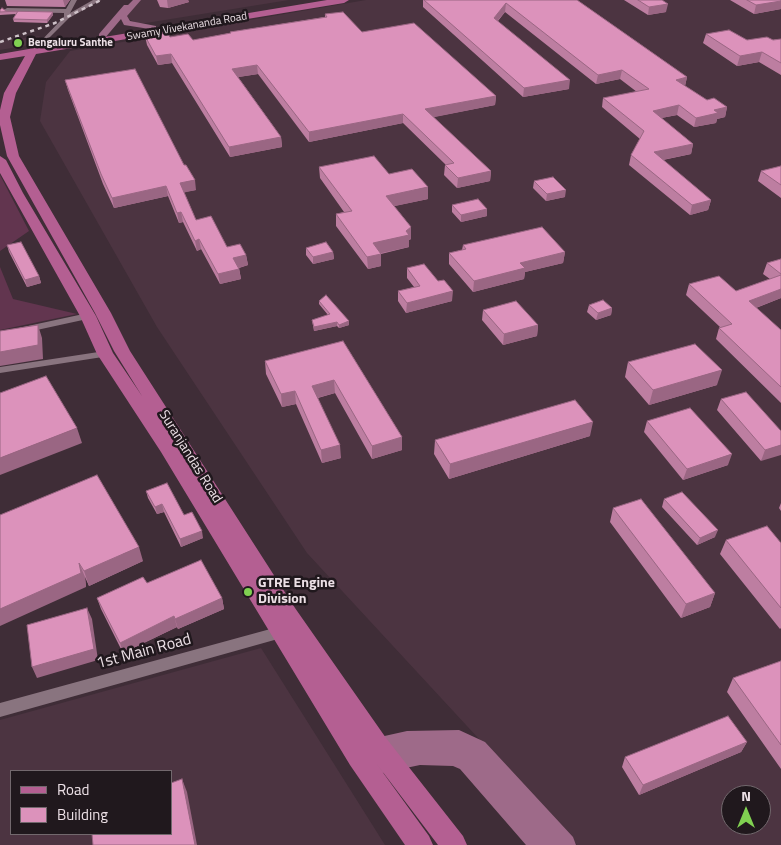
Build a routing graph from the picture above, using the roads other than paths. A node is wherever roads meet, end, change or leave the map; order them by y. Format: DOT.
graph roads {
  1 [pos="74,0"];
  2 [pos="98,0"];
  3 [pos="132,0"];
  4 [pos="137,0"];
  5 [pos="315,0"];
  6 [pos="344,0"];
  7 [pos="7,10"];
  8 [pos="68,14"];
  9 [pos="153,28"];
  10 [pos="102,36"];
  11 [pos="35,47"];
  12 [pos="0,52"];
  13 [pos="0,57"];
  14 [pos="0,91"];
  15 [pos="0,160"];
  16 [pos="88,316"];
  17 [pos="0,335"];
  18 [pos="105,354"];
  19 [pos="0,370"];
  20 [pos="289,630"];
  21 [pos="0,710"];
  22 [pos="373,758"];
  23 [pos="420,845"];
  24 [pos="454,845"];
  25 [pos="541,845"];
  26 [pos="565,845"];
  1 -- 8 [label="street"];
  2 -- 8 [label="street"];
  3 -- 10 [label="main road"];
  4 -- 9 [label="main road"];
  5 -- 9 [label="main road, Swamy Vivekananda Road"];
  6 -- 11 [label="main road, Swamy Vivekananda Road"];
  7 -- 8 [label="street"];
  8 -- 11 [label="street"];
  9 -- 10 [label="main road, Swamy Vivekananda Road"];
  10 -- 11 [label="main road, Swamy Vivekananda Road"];
  11 -- 12 [label="main road, Swamy Vivekananda Road"];
  11 -- 13 [label="main road, Swamy Vivekananda Road"];
  11 -- 14 [label="main road"];
  11 -- 20 [label="main road, Suranjandas Road"];
  15 -- 16 [label="main road, Suranjandas Road"];
  16 -- 17 [label="street"];
  16 -- 18 [label="main road, Suranjandas Road"];
  18 -- 19 [label="street"];
  18 -- 20 [label="main road, Suranjandas Road"];
  20 -- 21 [label="street, 1st Main Road"];
  20 -- 22 [label="main road, Suranjandas Road"];
  22 -- 23 [label="main road, Suranjandas Road"];
  22 -- 24 [label="main road, Suranjandas Road"];
  22 -- 25 [label="main road"];
  22 -- 26 [label="main road"];
}
